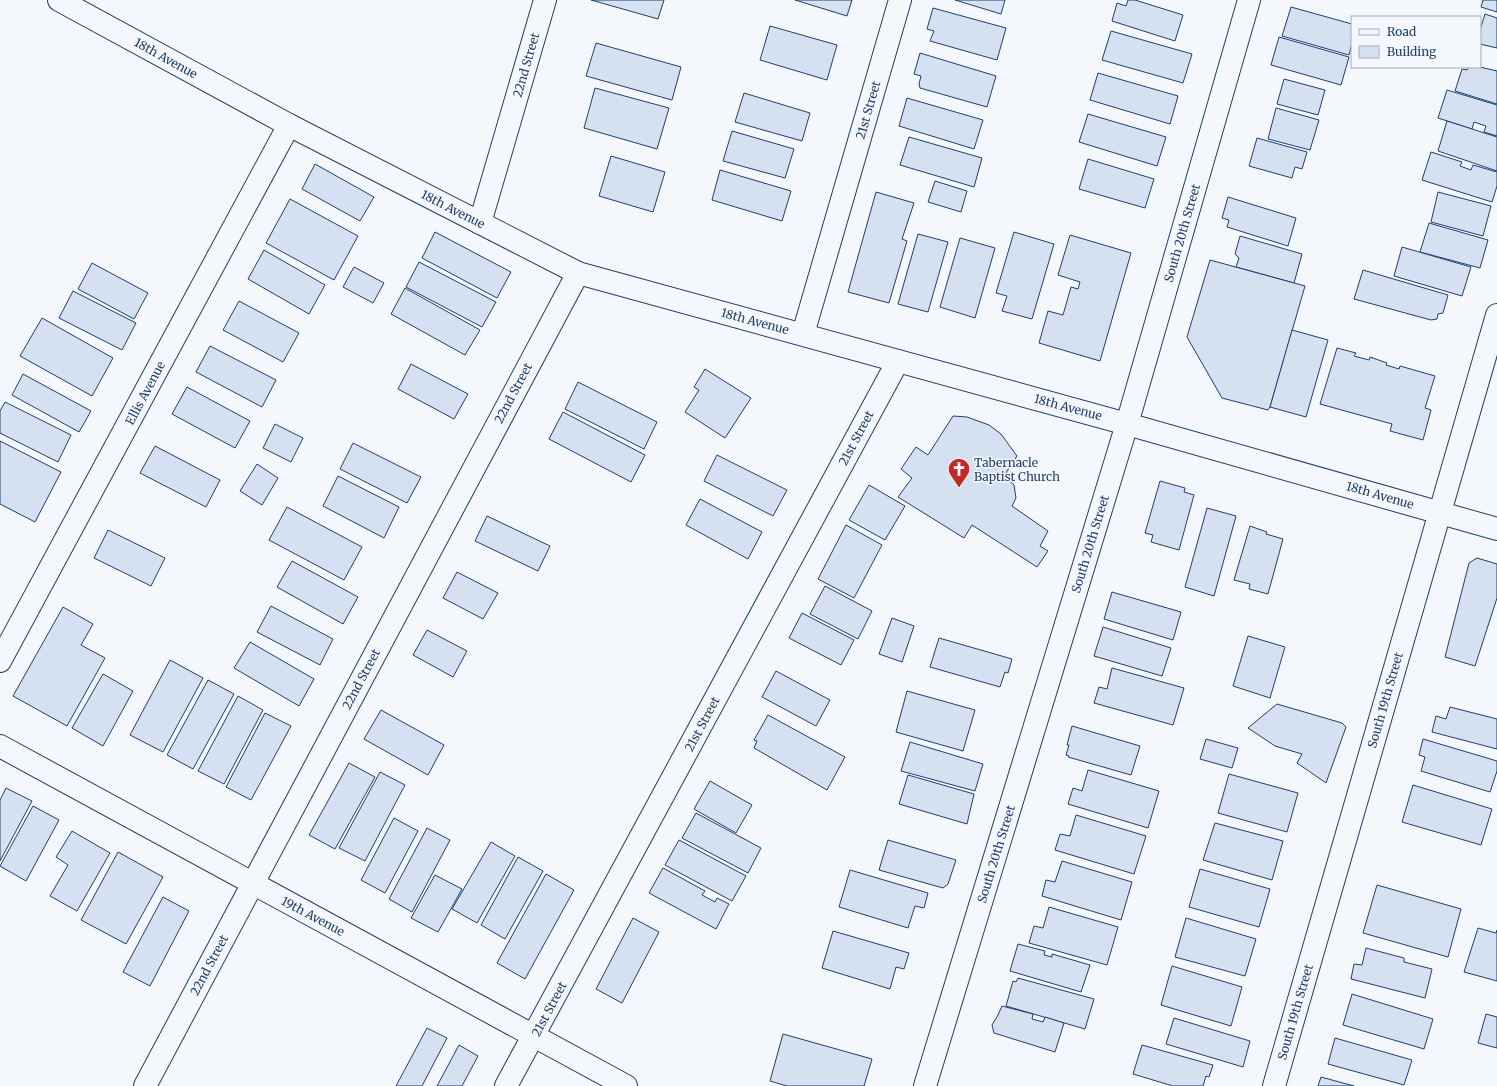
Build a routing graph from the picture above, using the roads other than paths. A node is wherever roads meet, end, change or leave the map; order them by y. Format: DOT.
graph roads {
  1 [pos="59,0"];
  2 [pos="545,0"];
  3 [pos="900,0"];
  4 [pos="1249,0"];
  5 [pos="289,125"];
  6 [pos="480,223"];
  7 [pos="578,273"];
  8 [pos="1497,315"];
  9 [pos="803,334"];
  10 [pos="898,361"];
  11 [pos="1127,424"];
  12 [pos="1439,512"];
  13 [pos="1497,529"];
  14 [pos="0,661"];
  15 [pos="0,746"];
  16 [pos="252,883"];
  17 [pos="534,1036"];
  18 [pos="145,1086"];
  19 [pos="506,1086"];
  20 [pos="626,1086"];
  21 [pos="925,1086"];
  22 [pos="1274,1086"];
  1 -- 5 [label="street, 18th Avenue"];
  2 -- 6 [label="street, 22nd Street"];
  3 -- 9 [label="street, 21st Street"];
  4 -- 11 [label="street, South 20th Street"];
  5 -- 6 [label="street, 18th Avenue"];
  5 -- 14 [label="street, Ellis Avenue"];
  6 -- 7 [label="street, 18th Avenue"];
  7 -- 9 [label="street, 18th Avenue"];
  7 -- 16 [label="street, 22nd Street"];
  8 -- 12 [label="street, South 19th Street"];
  9 -- 10 [label="street, 18th Avenue"];
  10 -- 11 [label="street, 18th Avenue"];
  10 -- 17 [label="street, 21st Street"];
  11 -- 12 [label="street, 18th Avenue"];
  11 -- 21 [label="street, South 20th Street"];
  12 -- 13 [label="street, 18th Avenue"];
  12 -- 22 [label="street, South 19th Street"];
  15 -- 16 [label="street, 19th Avenue"];
  16 -- 17 [label="street, 19th Avenue"];
  16 -- 18 [label="street, 22nd Street"];
  17 -- 19 [label="street, 21st Street"];
  17 -- 20 [label="street, 19th Avenue"];
}
